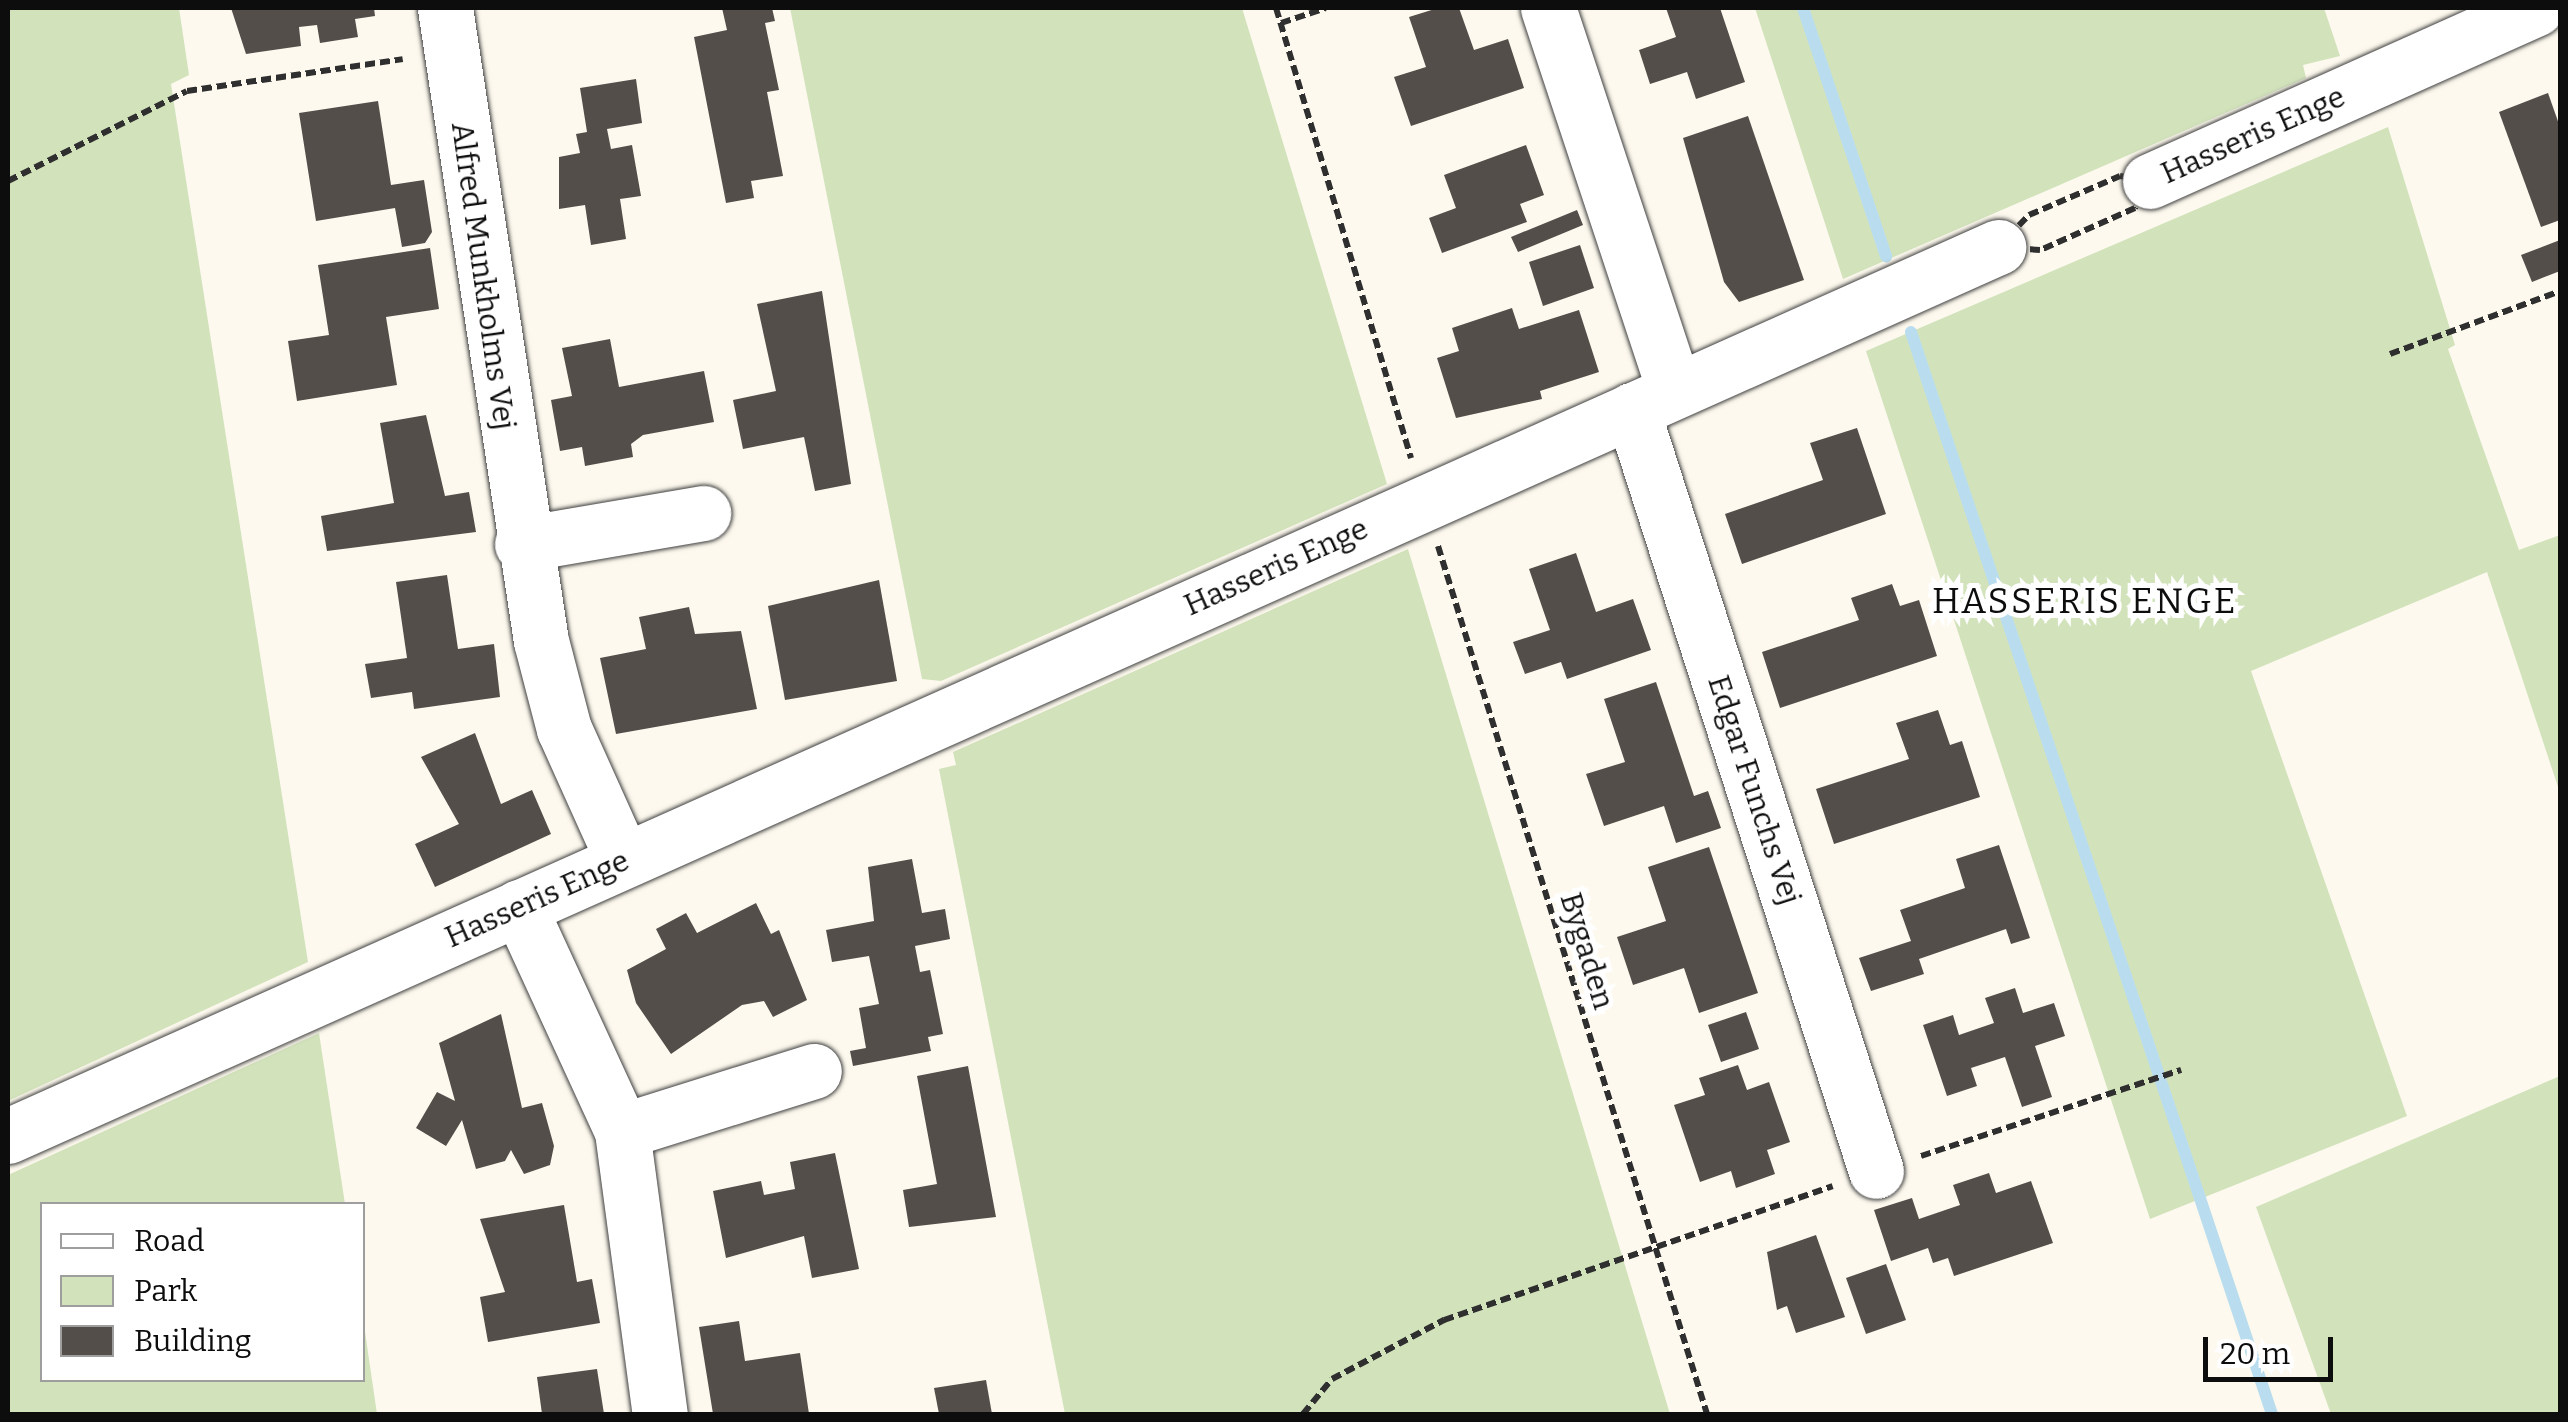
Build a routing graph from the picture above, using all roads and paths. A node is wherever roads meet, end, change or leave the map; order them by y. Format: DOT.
graph roads {
  1 [pos="1276,8"];
  2 [pos="1326,8"];
  3 [pos="1548,8"];
  4 [pos="2536,8"];
  5 [pos="1281,22"];
  6 [pos="448,30"];
  7 [pos="8,181"];
  8 [pos="2150,181"];
  9 [pos="1998,247"];
  10 [pos="2560,292"];
  11 [pos="2390,354"];
  12 [pos="1652,398"];
  13 [pos="1424,501"];
  14 [pos="703,513"];
  15 [pos="522,544"];
  16 [pos="623,860"];
  17 [pos="519,907"];
  18 [pos="2181,1070"];
  19 [pos="814,1071"];
  20 [pos="622,1131"];
  21 [pos="8,1136"];
  22 [pos="1876,1170"];
  23 [pos="1654,1245"];
  24 [pos="660,1414"];
  25 [pos="1303,1414"];
  26 [pos="1706,1414"];
  1 -- 5 [label="path, Bygaden"];
  2 -- 5 [label="path"];
  3 -- 12 [label="street, Edgar Funchs Vej"];
  4 -- 8 [label="street, Hasseris Enge"];
  5 -- 13 [label="path, Bygaden"];
  6 -- 7 [label="path"];
  6 -- 15 [label="street, Alfred Munkholms Vej"];
  8 -- 9 [label="path"];
  8 -- 9 [label="path, Hasseris Enge"];
  9 -- 12 [label="street, Hasseris Enge"];
  10 -- 11 [label="path"];
  12 -- 13 [label="street, Hasseris Enge"];
  12 -- 22 [label="street, Edgar Funchs Vej"];
  13 -- 16 [label="street, Hasseris Enge"];
  13 -- 23 [label="path, Bygaden"];
  14 -- 15 [label="street"];
  15 -- 16 [label="street, Alfred Munkholms Vej"];
  16 -- 17 [label="street, Hasseris Enge"];
  17 -- 20 [label="street"];
  17 -- 21 [label="street, Hasseris Enge"];
  18 -- 22 [label="path"];
  19 -- 20 [label="street"];
  20 -- 24 [label="street"];
  22 -- 23 [label="path"];
  23 -- 25 [label="path"];
  23 -- 26 [label="path, Bygaden"];
}
